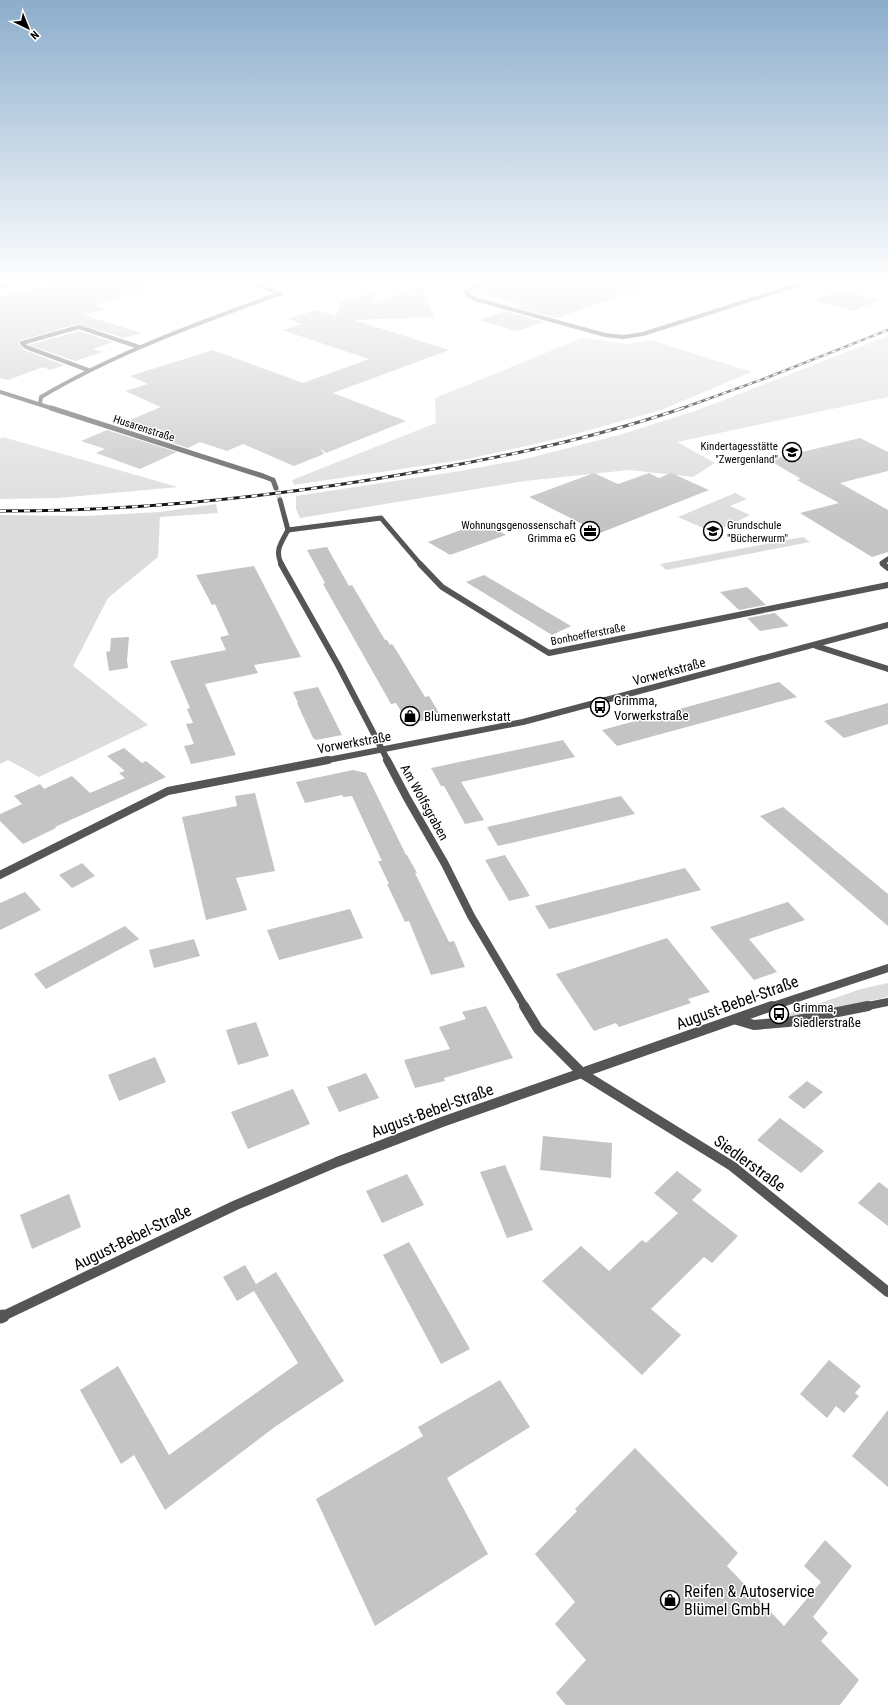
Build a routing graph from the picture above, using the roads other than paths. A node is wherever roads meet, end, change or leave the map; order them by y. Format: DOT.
graph roads {
  1 [pos="73,365"];
  2 [pos="100,365"];
  3 [pos="88,370"];
  4 [pos="0,392"];
  5 [pos="40,404"];
  6 [pos="276,488"];
  7 [pos="280,500"];
  8 [pos="288,530"];
  9 [pos="888,559"];
  10 [pos="888,568"];
  11 [pos="888,585"];
  12 [pos="888,625"];
  13 [pos="815,646"];
  14 [pos="888,669"];
  15 [pos="382,750"];
  16 [pos="0,875"];
  17 [pos="888,968"];
  18 [pos="888,1002"];
  19 [pos="737,1020"];
  20 [pos="583,1074"];
  21 [pos="888,1292"];
  22 [pos="0,1317"];
  1 -- 3 [label="street"];
  2 -- 3 [label="street"];
  3 -- 5 [label="street"];
  4 -- 5 [label="street, Husarenstraße"];
  5 -- 6 [label="street, Husarenstraße"];
  7 -- 8 [label="street"];
  8 -- 11 [label="street, Bonhoefferstraße"];
  8 -- 15 [label="street, Am Wolfsgraben"];
  9 -- 10 [label="street"];
  12 -- 13 [label="street, Vorwerkstraße"];
  13 -- 14 [label="street"];
  13 -- 15 [label="street, Vorwerkstraße"];
  15 -- 16 [label="street, Vorwerkstraße"];
  15 -- 20 [label="street, Am Wolfsgraben"];
  17 -- 19 [label="street, August-Bebel-Straße"];
  18 -- 19 [label="street"];
  19 -- 20 [label="street, August-Bebel-Straße"];
  20 -- 21 [label="street, Siedlerstraße"];
  20 -- 22 [label="street, August-Bebel-Straße"];
}
